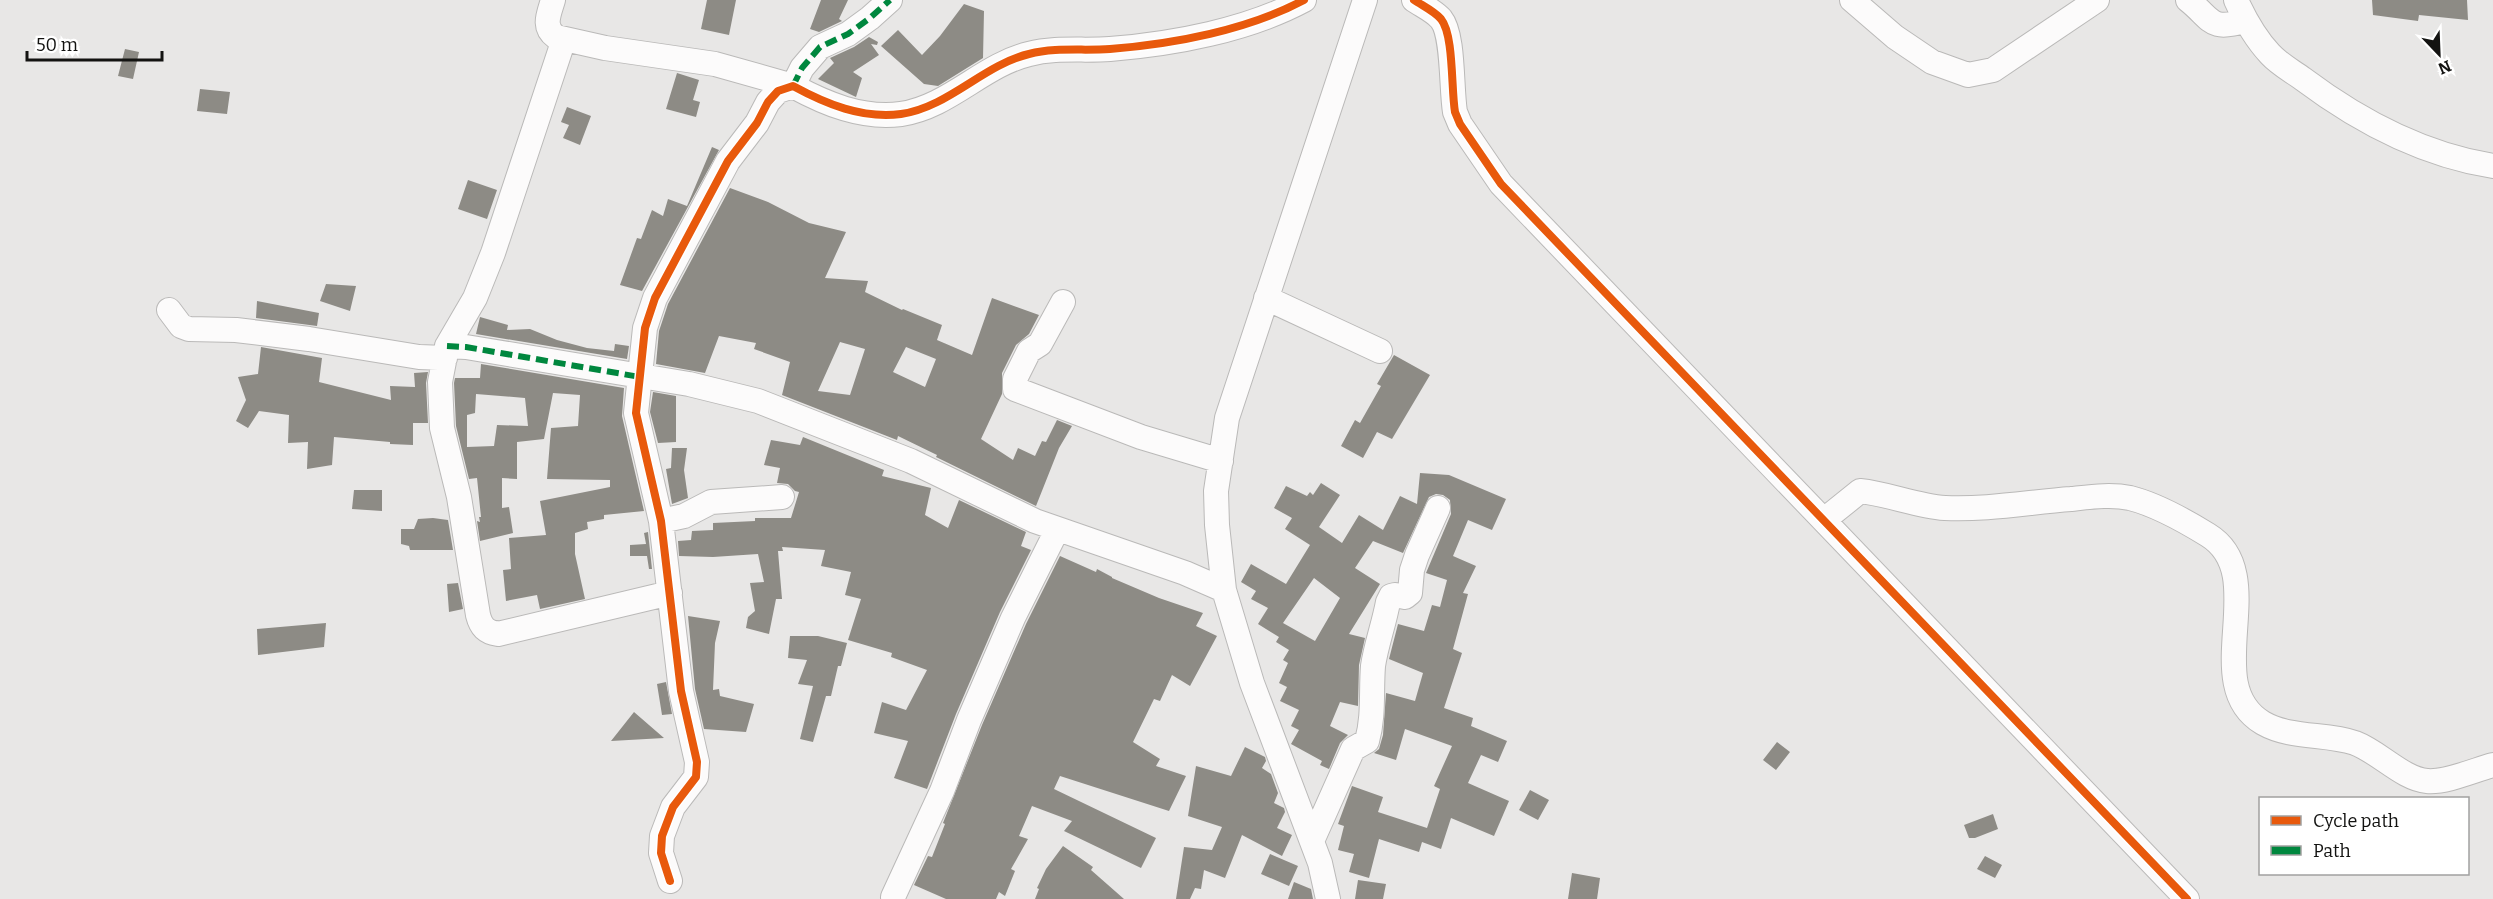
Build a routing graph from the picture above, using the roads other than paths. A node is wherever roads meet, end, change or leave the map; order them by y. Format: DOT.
graph roads {
  1 [pos="554,0"];
  2 [pos="890,0"];
  3 [pos="1304,0"];
  4 [pos="1365,0"];
  5 [pos="1414,0"];
  6 [pos="1852,0"];
  7 [pos="2097,0"];
  8 [pos="2187,0"];
  9 [pos="2241,10"];
  10 [pos="564,39"];
  11 [pos="793,86"];
  12 [pos="2493,166"];
  13 [pos="1266,298"];
  14 [pos="1063,302"];
  15 [pos="169,310"];
  16 [pos="1380,351"];
  17 [pos="446,352"];
  18 [pos="640,377"];
  19 [pos="1221,460"];
  20 [pos="782,496"];
  21 [pos="1438,508"];
  22 [pos="1824,520"];
  23 [pos="661,521"];
  24 [pos="1058,530"];
  25 [pos="1224,590"];
  26 [pos="670,593"];
  27 [pos="2493,765"];
  28 [pos="1312,841"];
  29 [pos="670,881"];
  30 [pos="894,898"];
  31 [pos="1328,899"];
  32 [pos="2187,899"];
  1 -- 10 [label="street"];
  2 -- 11 [label="street"];
  3 -- 11 [label="street"];
  4 -- 13 [label="street"];
  5 -- 22 [label="street"];
  6 -- 7 [label="street"];
  8 -- 9 [label="street"];
  9 -- 12 [label="street"];
  10 -- 11 [label="street"];
  10 -- 17 [label="street"];
  11 -- 18 [label="street"];
  13 -- 16 [label="street"];
  13 -- 19 [label="street"];
  14 -- 19 [label="street"];
  15 -- 17 [label="street"];
  17 -- 18 [label="street"];
  17 -- 26 [label="street"];
  18 -- 23 [label="street"];
  18 -- 24 [label="street"];
  19 -- 25 [label="street"];
  20 -- 23 [label="street"];
  21 -- 28 [label="street"];
  22 -- 27 [label="street"];
  22 -- 32 [label="street"];
  23 -- 26 [label="street"];
  24 -- 25 [label="street"];
  24 -- 30 [label="street"];
  25 -- 28 [label="street"];
  26 -- 29 [label="street"];
  28 -- 31 [label="street"];
}
